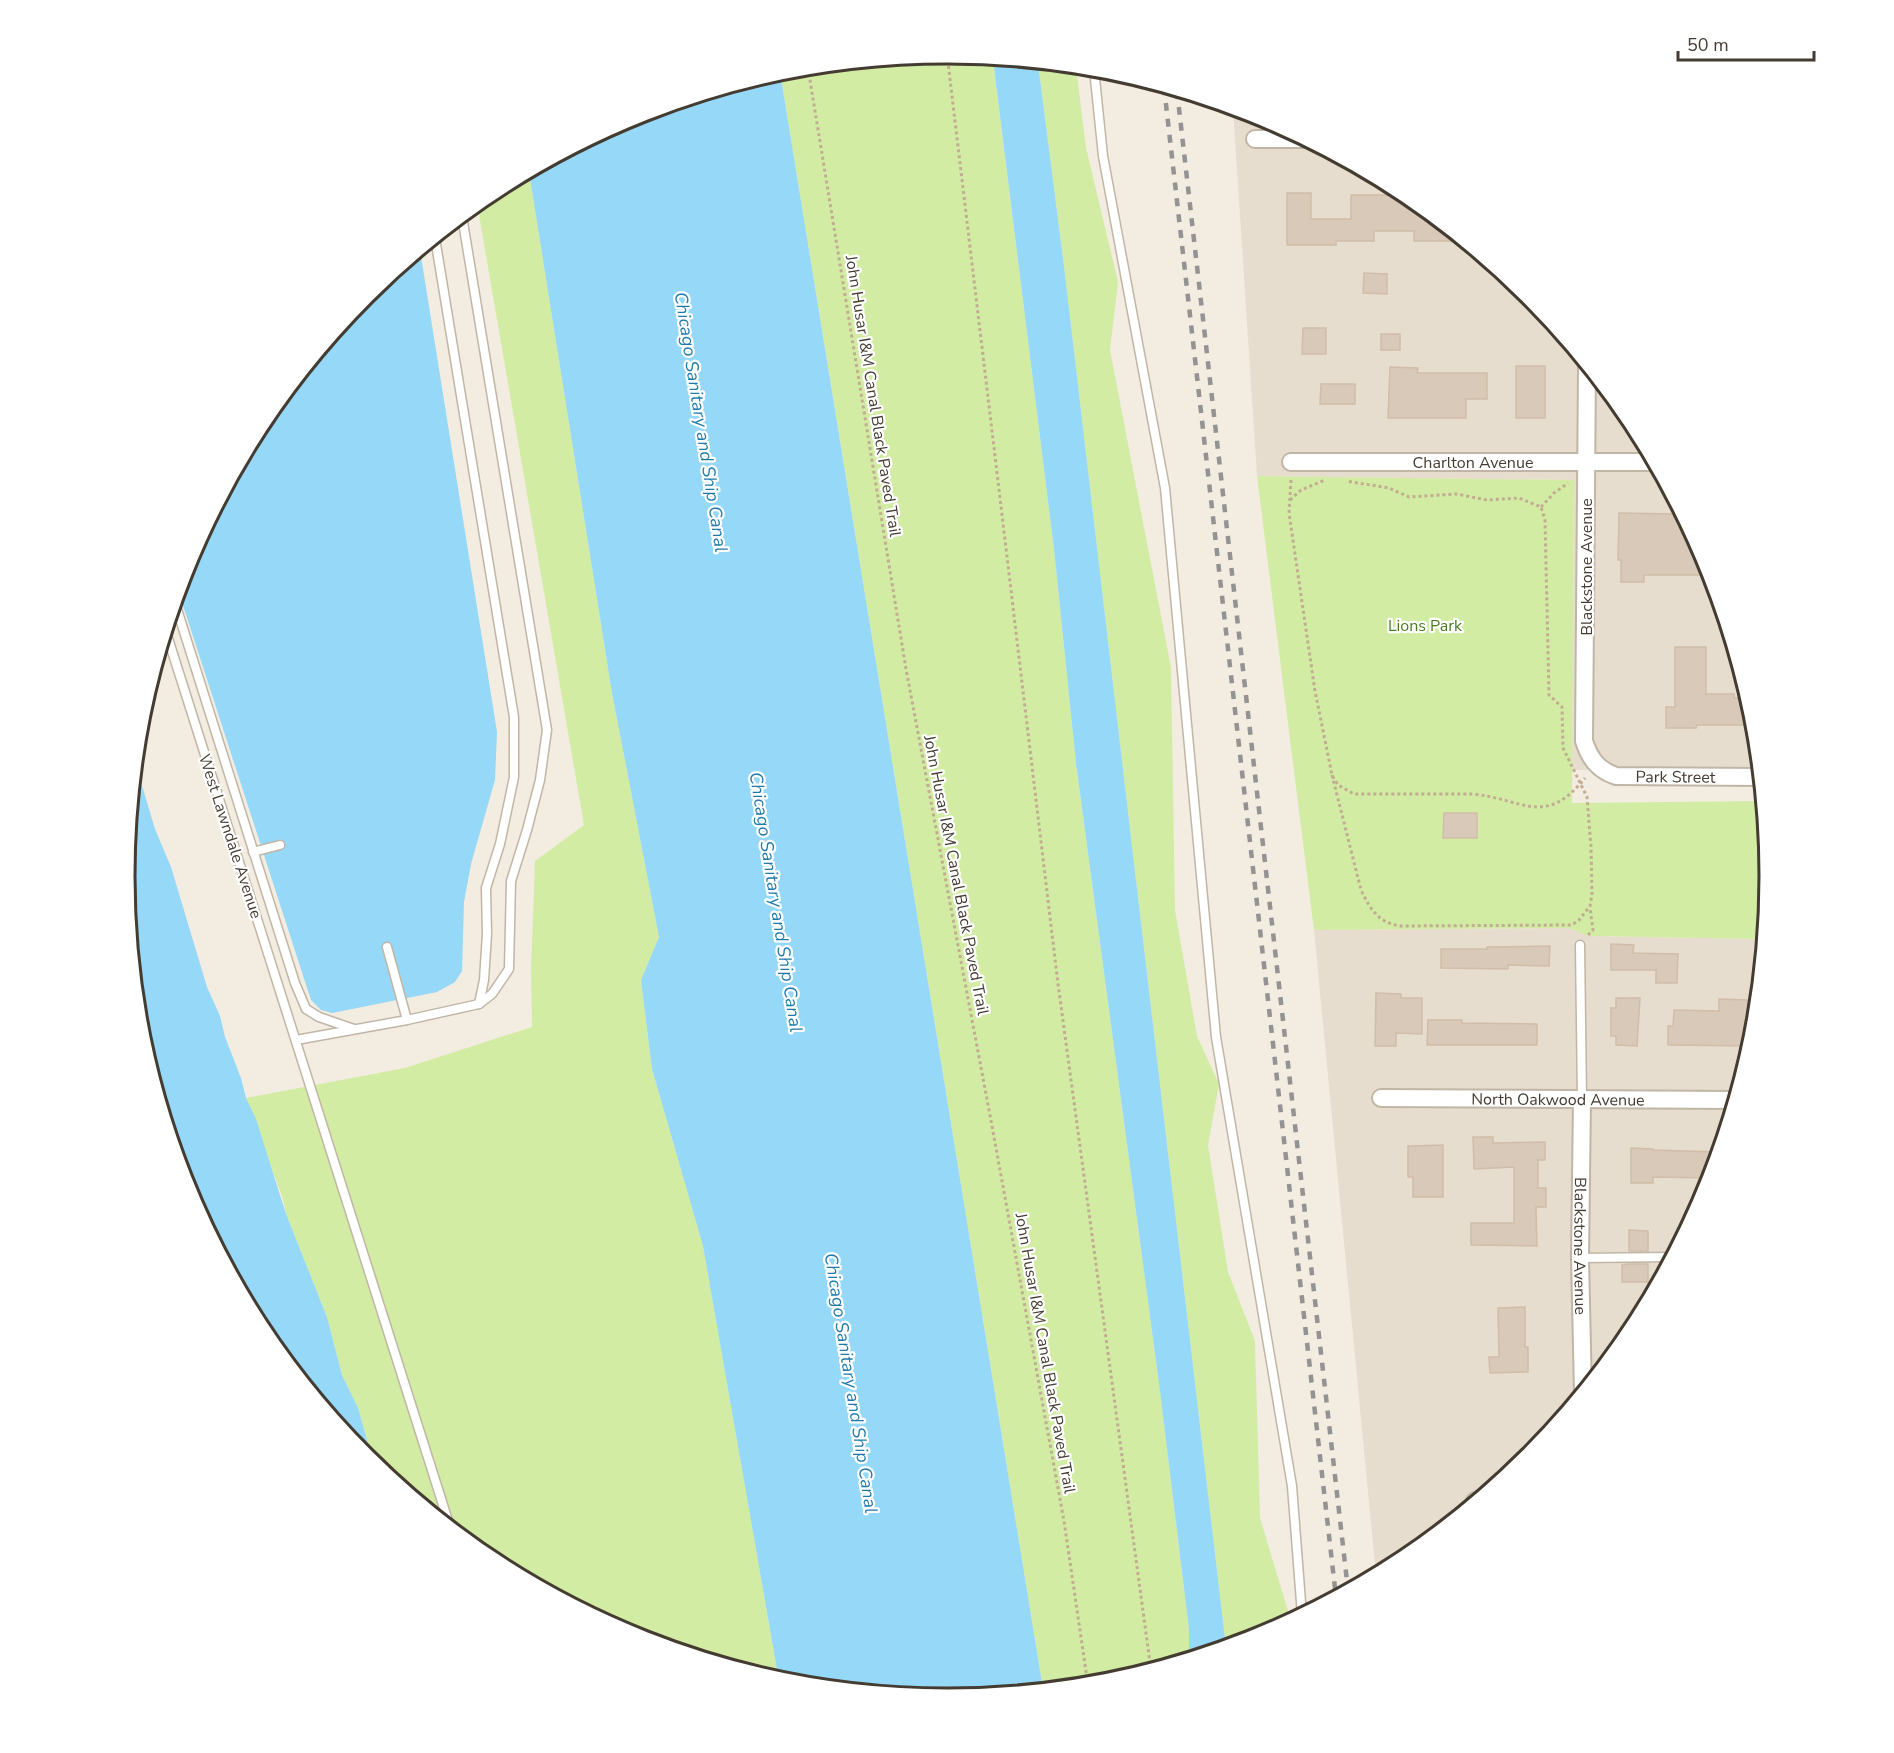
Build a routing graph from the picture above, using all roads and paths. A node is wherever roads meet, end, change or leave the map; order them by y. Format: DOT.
graph roads {
  1 [pos="948,64"];
  2 [pos="809,76"];
  3 [pos="1095,78"];
  4 [pos="1255,139"];
  5 [pos="1286,139"];
  6 [pos="463,224"];
  7 [pos="436,246"];
  8 [pos="1587,377"];
  9 [pos="1292,462"];
  10 [pos="1645,463"];
  11 [pos="1586,469"];
  12 [pos="1328,479"];
  13 [pos="1337,480"];
  14 [pos="1290,500"];
  15 [pos="1541,507"];
  16 [pos="178,614"];
  17 [pos="170,643"];
  18 [pos="1596,765"];
  19 [pos="1332,775"];
  20 [pos="1753,777"];
  21 [pos="1580,784"];
  22 [pos="280,845"];
  23 [pos="253,852"];
  24 [pos="1590,906"];
  25 [pos="1580,945"];
  26 [pos="387,947"];
  27 [pos="479,1004"];
  28 [pos="407,1020"];
  29 [pos="354,1030"];
  30 [pos="296,1040"];
  31 [pos="1381,1098"];
  32 [pos="1582,1100"];
  33 [pos="1727,1100"];
  34 [pos="1664,1257"];
  35 [pos="1580,1258"];
  36 [pos="1583,1381"];
  37 [pos="446,1515"];
  38 [pos="1301,1607"];
  39 [pos="1150,1663"];
  40 [pos="1087,1676"];
  1 -- 39 [label="path"];
  2 -- 40 [label="path, John Husar I&M Canal Black Paved Trail"];
  3 -- 38 [label="lane"];
  4 -- 5 [label="street"];
  6 -- 27 [label="lane"];
  7 -- 27 [label="lane"];
  8 -- 11 [label="street, Blackstone Avenue"];
  9 -- 11 [label="street, Charlton Avenue"];
  9 -- 14 [label="path"];
  10 -- 11 [label="street, Charlton Avenue"];
  11 -- 15 [label="path"];
  11 -- 18 [label="street, Blackstone Avenue"];
  12 -- 14 [label="path"];
  13 -- 15 [label="path"];
  14 -- 19 [label="path"];
  15 -- 21 [label="path"];
  16 -- 23 [label="lane"];
  17 -- 30 [label="lane, West Lawndale Avenue"];
  18 -- 20 [label="street, Park Street"];
  18 -- 21 [label="path"];
  19 -- 21 [label="path"];
  19 -- 24 [label="path"];
  21 -- 24 [label="path"];
  22 -- 23 [label="lane"];
  23 -- 29 [label="lane"];
  24 -- 25 [label="path"];
  25 -- 32 [label="lane"];
  26 -- 28 [label="lane"];
  27 -- 28 [label="lane"];
  28 -- 29 [label="lane"];
  29 -- 30 [label="lane"];
  30 -- 37 [label="lane, West Lawndale Avenue"];
  31 -- 32 [label="street, North Oakwood Avenue"];
  32 -- 33 [label="street, North Oakwood Avenue"];
  32 -- 35 [label="street, Blackstone Avenue"];
  34 -- 35 [label="lane"];
  35 -- 36 [label="street, Blackstone Avenue"];
}
